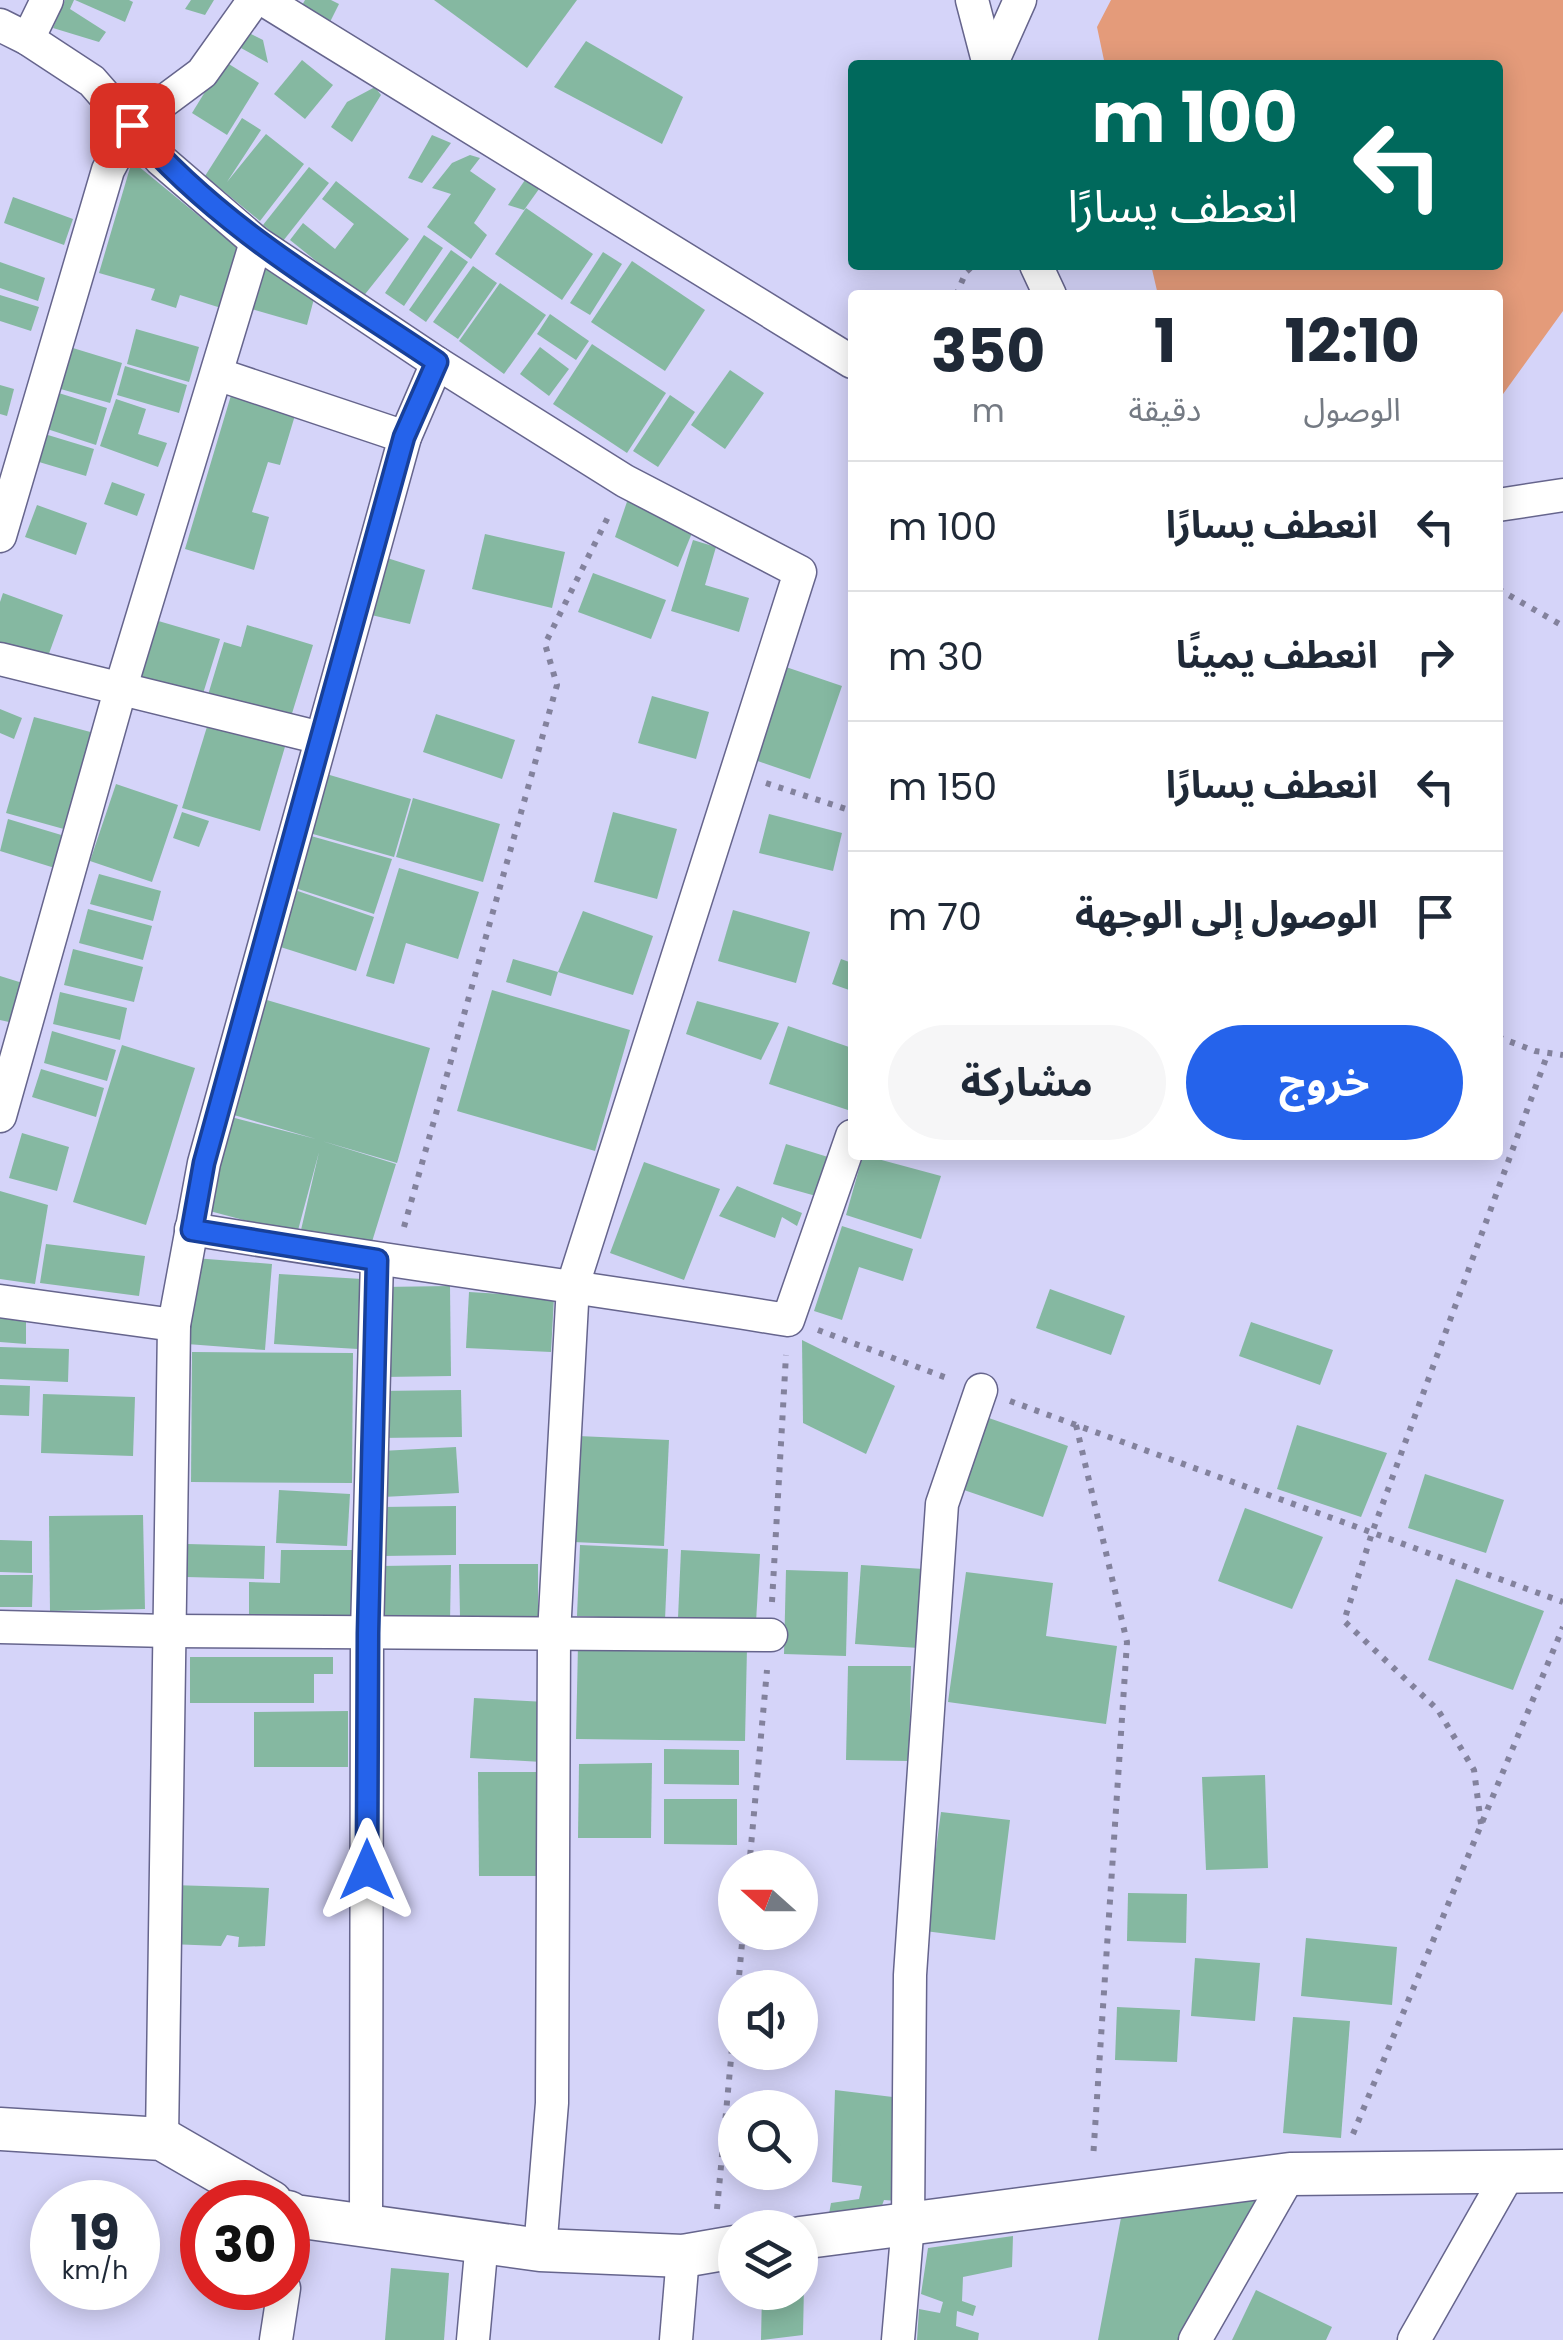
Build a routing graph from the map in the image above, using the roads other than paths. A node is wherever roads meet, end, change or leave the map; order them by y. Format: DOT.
graph roads {
  1 [pos="46,0"];
  2 [pos="254,0"];
  3 [pos="264,0"];
  4 [pos="972,0"];
  5 [pos="1020,0"];
  6 [pos="14,32"];
  7 [pos="989,60"];
  8 [pos="992,60"];
  9 [pos="132,125"];
  10 [pos="256,242"];
  11 [pos="848,360"];
  12 [pos="437,362"];
  13 [pos="217,374"];
  14 [pos="404,437"];
  15 [pos="1563,495"];
  16 [pos="1503,503"];
  17 [pos="0,536"];
  18 [pos="0,660"];
  19 [pos="121,687"];
  20 [pos="321,738"];
  21 [pos="0,1116"];
  22 [pos="848,1148"];
  23 [pos="192,1230"];
  24 [pos="386,1261"];
  25 [pos="573,1285"];
  26 [pos="0,1301"];
  27 [pos="174,1325"];
  28 [pos="981,1390"];
  29 [pos="0,1627"];
  30 [pos="169,1632"];
  31 [pos="368,1633"];
  32 [pos="554,1634"];
  33 [pos="770,1635"];
  34 [pos="0,2128"];
  35 [pos="162,2139"];
  36 [pos="1510,2171"];
  37 [pos="1563,2171"];
  38 [pos="1290,2174"];
  39 [pos="232,2180"];
  40 [pos="310,2215"];
  41 [pos="908,2224"];
  42 [pos="366,2226"];
  43 [pos="818,2236"];
  44 [pos="482,2241"];
  45 [pos="540,2250"];
  46 [pos="710,2251"];
  47 [pos="281,2310"];
  48 [pos="276,2340"];
  49 [pos="473,2340"];
  50 [pos="676,2340"];
  51 [pos="898,2340"];
  52 [pos="1195,2340"];
  53 [pos="1414,2340"];
  1 -- 6 [label="street"];
  2 -- 9 [label="street"];
  3 -- 11 [label="street"];
  4 -- 7 [label="street"];
  5 -- 8 [label="street"];
  6 -- 9 [label="street"];
  9 -- 10 [label="street"];
  9 -- 17 [label="street"];
  10 -- 12 [label="street"];
  10 -- 13 [label="street"];
  12 -- 14 [label="street"];
  12 -- 25 [label="street"];
  13 -- 14 [label="street"];
  13 -- 19 [label="street"];
  14 -- 20 [label="street"];
  15 -- 16 [label="street"];
  18 -- 19 [label="street"];
  19 -- 20 [label="street"];
  19 -- 21 [label="street"];
  20 -- 23 [label="street"];
  22 -- 25 [label="street"];
  23 -- 24 [label="street"];
  23 -- 27 [label="street"];
  24 -- 25 [label="street"];
  24 -- 31 [label="street"];
  25 -- 32 [label="street"];
  26 -- 27 [label="street"];
  27 -- 30 [label="street"];
  28 -- 41 [label="street"];
  29 -- 30 [label="street"];
  30 -- 31 [label="street"];
  30 -- 35 [label="street"];
  31 -- 32 [label="street"];
  31 -- 42 [label="street"];
  32 -- 33 [label="street"];
  32 -- 45 [label="street"];
  34 -- 35 [label="street"];
  35 -- 39 [label="street"];
  36 -- 37 [label="street"];
  36 -- 38 [label="street"];
  36 -- 53 [label="street"];
  38 -- 41 [label="street"];
  38 -- 52 [label="street"];
  40 -- 42 [label="street"];
  41 -- 43 [label="street"];
  41 -- 51 [label="street"];
  42 -- 44 [label="street"];
  44 -- 45 [label="street"];
  44 -- 49 [label="street"];
  45 -- 46 [label="street"];
  46 -- 50 [label="street"];
  47 -- 48 [label="street"];
}
